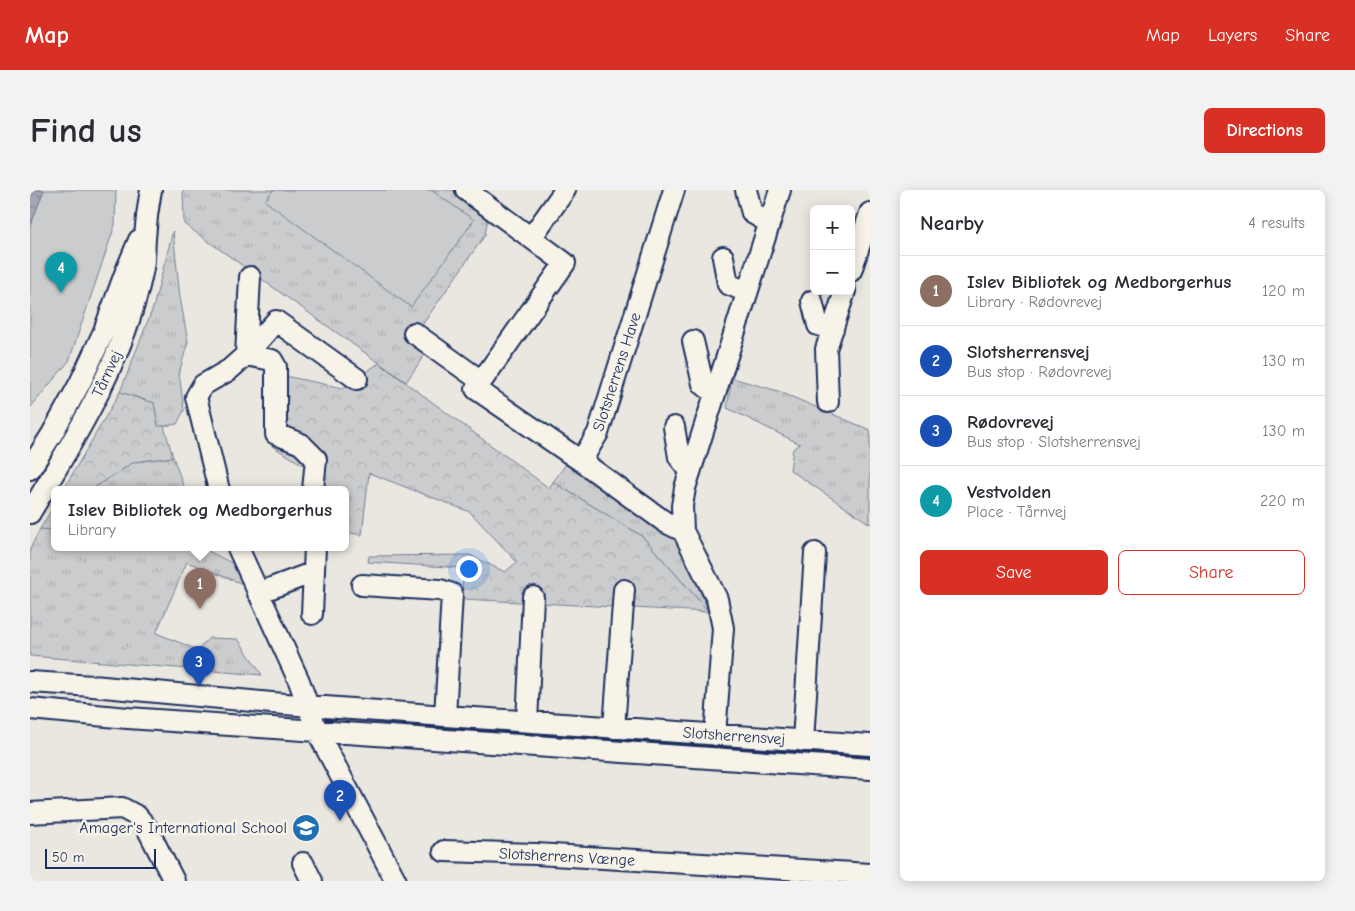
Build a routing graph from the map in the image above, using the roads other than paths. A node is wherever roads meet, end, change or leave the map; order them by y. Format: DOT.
graph roads {
  1 [pos="150,190"];
  2 [pos="466,190"];
  3 [pos="565,190"];
  4 [pos="674,190"];
  5 [pos="746,190"];
  6 [pos="780,190"];
  7 [pos="870,213"];
  8 [pos="146,222"];
  9 [pos="769,223"];
  10 [pos="531,238"];
  11 [pos="855,256"];
  12 [pos="722,257"];
  13 [pos="250,277"];
  14 [pos="747,292"];
  15 [pos="844,295"];
  16 [pos="812,301"];
  17 [pos="833,329"];
  18 [pos="414,333"];
  19 [pos="693,341"];
  20 [pos="246,355"];
  21 [pos="357,379"];
  22 [pos="481,381"];
  23 [pos="715,394"];
  24 [pos="828,402"];
  25 [pos="674,427"];
  26 [pos="581,461"];
  27 [pos="30,469"];
  28 [pos="690,472"];
  29 [pos="218,486"];
  30 [pos="313,486"];
  31 [pos="30,513"];
  32 [pos="683,531"];
  33 [pos="239,551"];
  34 [pos="315,551"];
  35 [pos="815,553"];
  36 [pos="314,572"];
  37 [pos="362,585"];
  38 [pos="624,590"];
  39 [pos="258,593"];
  40 [pos="533,597"];
  41 [pos="312,614"];
  42 [pos="30,682"];
  43 [pos="308,706"];
  44 [pos="30,709"];
  45 [pos="445,716"];
  46 [pos="527,722"];
  47 [pos="614,728"];
  48 [pos="317,731"];
  49 [pos="715,735"];
  50 [pos="803,741"];
  51 [pos="870,745"];
  52 [pos="870,769"];
  53 [pos="30,813"];
  54 [pos="444,851"];
  55 [pos="870,874"];
  56 [pos="391,879"];
  57 [pos="174,881"];
  1 -- 8 [label="street, Tårnvej"];
  2 -- 10 [label="street"];
  3 -- 10 [label="street"];
  4 -- 26 [label="street, Slotsherrens Have"];
  5 -- 9 [label="street"];
  6 -- 9 [label="street"];
  7 -- 11 [label="street"];
  8 -- 27 [label="street, Tårnvej"];
  8 -- 31 [label="street, Tårnvej"];
  9 -- 14 [label="street"];
  10 -- 22 [label="street"];
  12 -- 14 [label="street"];
  13 -- 20 [label="street"];
  14 -- 23 [label="street"];
  15 -- 17 [label="street"];
  16 -- 17 [label="street"];
  17 -- 24 [label="street"];
  18 -- 22 [label="street"];
  19 -- 23 [label="street"];
  20 -- 21 [label="street"];
  20 -- 29 [label="street"];
  20 -- 30 [label="street"];
  22 -- 26 [label="street"];
  23 -- 28 [label="street"];
  25 -- 28 [label="street"];
  26 -- 32 [label="street"];
  28 -- 32 [label="street"];
  32 -- 49 [label="street"];
  33 -- 39 [label="street"];
  34 -- 36 [label="street"];
  35 -- 50 [label="street"];
  36 -- 39 [label="street"];
  36 -- 41 [label="street"];
  37 -- 45 [label="street"];
  38 -- 47 [label="street"];
  39 -- 43 [label="street"];
  40 -- 46 [label="street"];
  42 -- 43 [label="street, Slotsherrensvej"];
  43 -- 45 [label="street, Slotsherrensvej"];
  43 -- 48 [label="street"];
  44 -- 48 [label="street, Slotsherrensvej"];
  45 -- 46 [label="street, Slotsherrensvej"];
  46 -- 47 [label="street, Slotsherrensvej"];
  47 -- 49 [label="street, Slotsherrensvej"];
  48 -- 52 [label="street, Slotsherrensvej"];
  48 -- 56 [label="street"];
  49 -- 50 [label="street, Slotsherrensvej"];
  50 -- 51 [label="street, Slotsherrensvej"];
  53 -- 57 [label="street"];
  54 -- 55 [label="street, Slotsherrens Vænge"];
}
